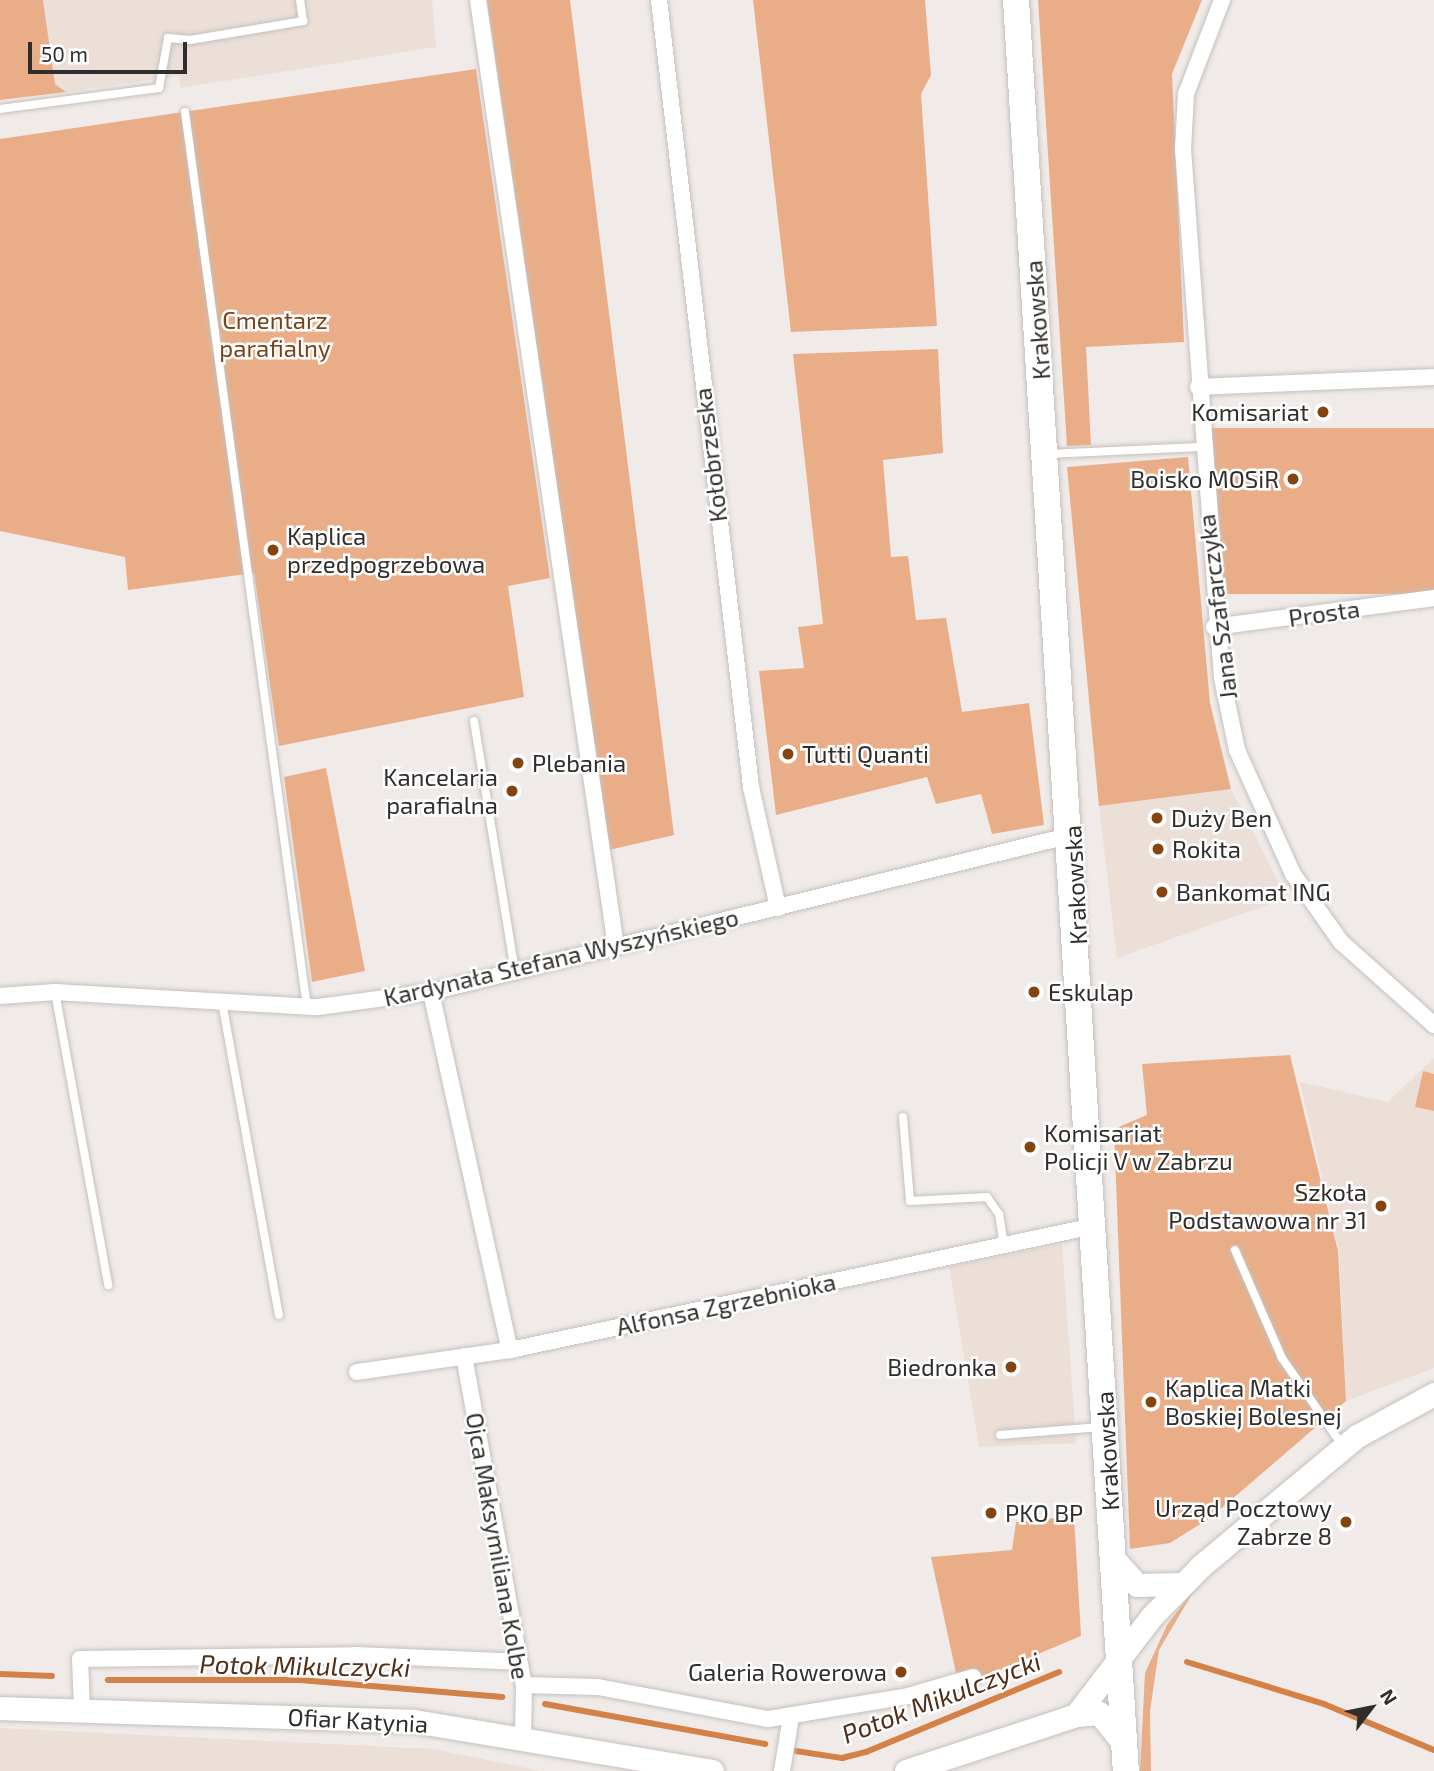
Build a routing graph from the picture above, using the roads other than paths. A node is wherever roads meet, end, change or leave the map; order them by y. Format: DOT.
graph roads {
  1 [pos="300,0"];
  2 [pos="478,0"];
  3 [pos="659,0"];
  4 [pos="1016,0"];
  5 [pos="1222,0"];
  6 [pos="0,109"];
  7 [pos="186,112"];
  8 [pos="1434,377"];
  9 [pos="1198,387"];
  10 [pos="1201,447"];
  11 [pos="1046,454"];
  12 [pos="1434,598"];
  13 [pos="1214,627"];
  14 [pos="474,721"];
  15 [pos="1072,835"];
  16 [pos="778,908"];
  17 [pos="616,947"];
  18 [pos="515,971"];
  19 [pos="55,992"];
  20 [pos="431,992"];
  21 [pos="0,996"];
  22 [pos="222,1002"];
  23 [pos="307,1007"];
  24 [pos="1434,1025"];
  25 [pos="903,1117"];
  26 [pos="1094,1226"];
  27 [pos="1004,1245"];
  28 [pos="1235,1250"];
  29 [pos="108,1285"];
  30 [pos="279,1315"];
  31 [pos="510,1349"];
  32 [pos="464,1356"];
  33 [pos="356,1372"];
  34 [pos="1434,1394"];
  35 [pos="1106,1426"];
  36 [pos="1000,1435"];
  37 [pos="1344,1447"];
  38 [pos="1111,1556"];
  39 [pos="1182,1584"];
  40 [pos="519,1662"];
  41 [pos="1118,1665"];
  42 [pos="973,1677"];
  43 [pos="524,1685"];
  44 [pos="0,1708"];
  45 [pos="82,1710"];
  46 [pos="1076,1715"];
  47 [pos="791,1717"];
  48 [pos="523,1737"];
  49 [pos="1120,1764"];
  50 [pos="712,1771"];
  51 [pos="782,1771"];
  52 [pos="906,1771"];
  1 -- 6 [label="lane"];
  2 -- 17 [label="street"];
  3 -- 16 [label="street, Kołobrzeska"];
  4 -- 11 [label="main road, Krakowska"];
  5 -- 9 [label="street, Jana Szafarczyka"];
  7 -- 23 [label="lane"];
  8 -- 9 [label="street"];
  9 -- 10 [label="street, Jana Szafarczyka"];
  10 -- 11 [label="lane"];
  10 -- 13 [label="street, Jana Szafarczyka"];
  11 -- 15 [label="main road, Krakowska"];
  12 -- 13 [label="street, Prosta"];
  13 -- 24 [label="street, Jana Szafarczyka"];
  14 -- 18 [label="lane"];
  15 -- 16 [label="street, Kardynała Stefana Wyszyńskiego"];
  15 -- 26 [label="main road, Krakowska"];
  16 -- 17 [label="street, Kardynała Stefana Wyszyńskiego"];
  17 -- 18 [label="street, Kardynała Stefana Wyszyńskiego"];
  18 -- 20 [label="street, Kardynała Stefana Wyszyńskiego"];
  19 -- 21 [label="street, Kardynała Stefana Wyszyńskiego"];
  19 -- 22 [label="street, Kardynała Stefana Wyszyńskiego"];
  19 -- 29 [label="lane"];
  20 -- 23 [label="street, Kardynała Stefana Wyszyńskiego"];
  20 -- 31 [label="street"];
  22 -- 23 [label="street, Kardynała Stefana Wyszyńskiego"];
  22 -- 30 [label="lane"];
  25 -- 27 [label="lane"];
  26 -- 27 [label="street, Alfonsa Zgrzebnioka"];
  26 -- 35 [label="main road, Krakowska"];
  27 -- 31 [label="street, Alfonsa Zgrzebnioka"];
  28 -- 37 [label="lane"];
  31 -- 32 [label="street, Alfonsa Zgrzebnioka"];
  32 -- 33 [label="street, Alfonsa Zgrzebnioka"];
  32 -- 40 [label="street, Ojca Maksymiliana Kolbe"];
  34 -- 37 [label="street"];
  35 -- 36 [label="lane"];
  35 -- 38 [label="main road, Krakowska"];
  37 -- 39 [label="street"];
  38 -- 39 [label="street"];
  38 -- 41 [label="main road, Krakowska"];
  39 -- 41 [label="street"];
  40 -- 43 [label="street, Ojca Maksymiliana Kolbe"];
  40 -- 45 [label="street"];
  41 -- 46 [label="street"];
  41 -- 49 [label="main road, Krakowska"];
  42 -- 47 [label="street"];
  43 -- 47 [label="street"];
  43 -- 48 [label="street, Ojca Maksymiliana Kolbe"];
  44 -- 45 [label="street, Ofiar Katynia"];
  45 -- 48 [label="street, Ofiar Katynia"];
  46 -- 49 [label="street"];
  46 -- 52 [label="street"];
  47 -- 51 [label="street"];
  48 -- 50 [label="street, Ofiar Katynia"];
}
